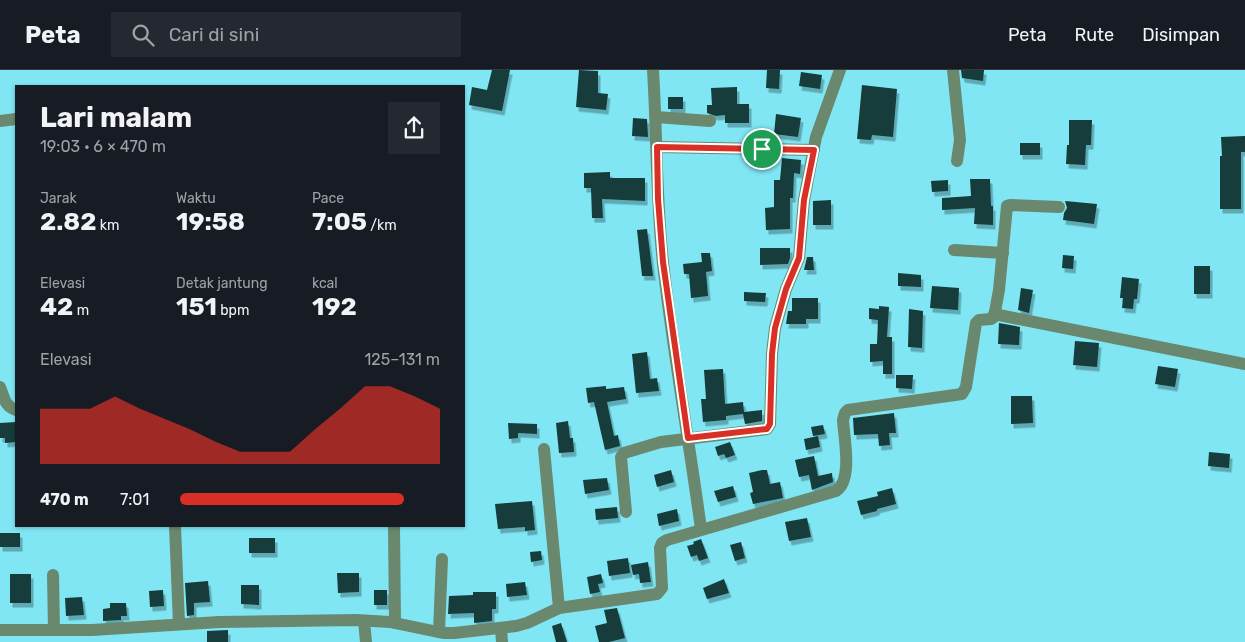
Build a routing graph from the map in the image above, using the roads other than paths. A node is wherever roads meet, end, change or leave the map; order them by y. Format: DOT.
graph roads {
  1 [pos="653,70"];
  2 [pos="840,70"];
  3 [pos="953,70"];
  4 [pos="656,117"];
  5 [pos="15,119"];
  6 [pos="0,121"];
  7 [pos="710,121"];
  8 [pos="657,147"];
  9 [pos="814,150"];
  10 [pos="957,161"];
  11 [pos="1059,207"];
  12 [pos="954,250"];
  13 [pos="1003,252"];
  14 [pos="994,314"];
  15 [pos="1245,364"];
  16 [pos="0,387"];
  17 [pos="15,410"];
  18 [pos="688,438"];
  19 [pos="544,449"];
  20 [pos="626,512"];
  21 [pos="175,527"];
  22 [pos="394,527"];
  23 [pos="701,529"];
  24 [pos="442,559"];
  25 [pos="53,575"];
  26 [pos="560,608"];
  27 [pos="364,620"];
  28 [pos="395,623"];
  29 [pos="179,624"];
  30 [pos="501,628"];
  31 [pos="0,630"];
  32 [pos="439,632"];
  33 [pos="50,634"];
  34 [pos="366,642"];
  35 [pos="502,642"];
  1 -- 4 [label="street"];
  2 -- 9 [label="street"];
  3 -- 10 [label="street"];
  4 -- 7 [label="street"];
  4 -- 8 [label="street"];
  5 -- 6 [label="street"];
  8 -- 9 [label="street"];
  8 -- 18 [label="street"];
  9 -- 18 [label="street"];
  11 -- 13 [label="street"];
  12 -- 13 [label="street"];
  13 -- 14 [label="street"];
  14 -- 15 [label="street"];
  14 -- 23 [label="street"];
  16 -- 17 [label="street"];
  18 -- 20 [label="street"];
  18 -- 23 [label="street"];
  19 -- 26 [label="street"];
  21 -- 29 [label="street"];
  22 -- 28 [label="street"];
  23 -- 26 [label="street"];
  24 -- 32 [label="street"];
  25 -- 33 [label="street"];
  26 -- 30 [label="street"];
  27 -- 28 [label="street"];
  27 -- 29 [label="street"];
  27 -- 34 [label="street"];
  28 -- 32 [label="street"];
  29 -- 33 [label="street"];
  30 -- 32 [label="street"];
  30 -- 35 [label="street"];
  31 -- 33 [label="street"];
}
